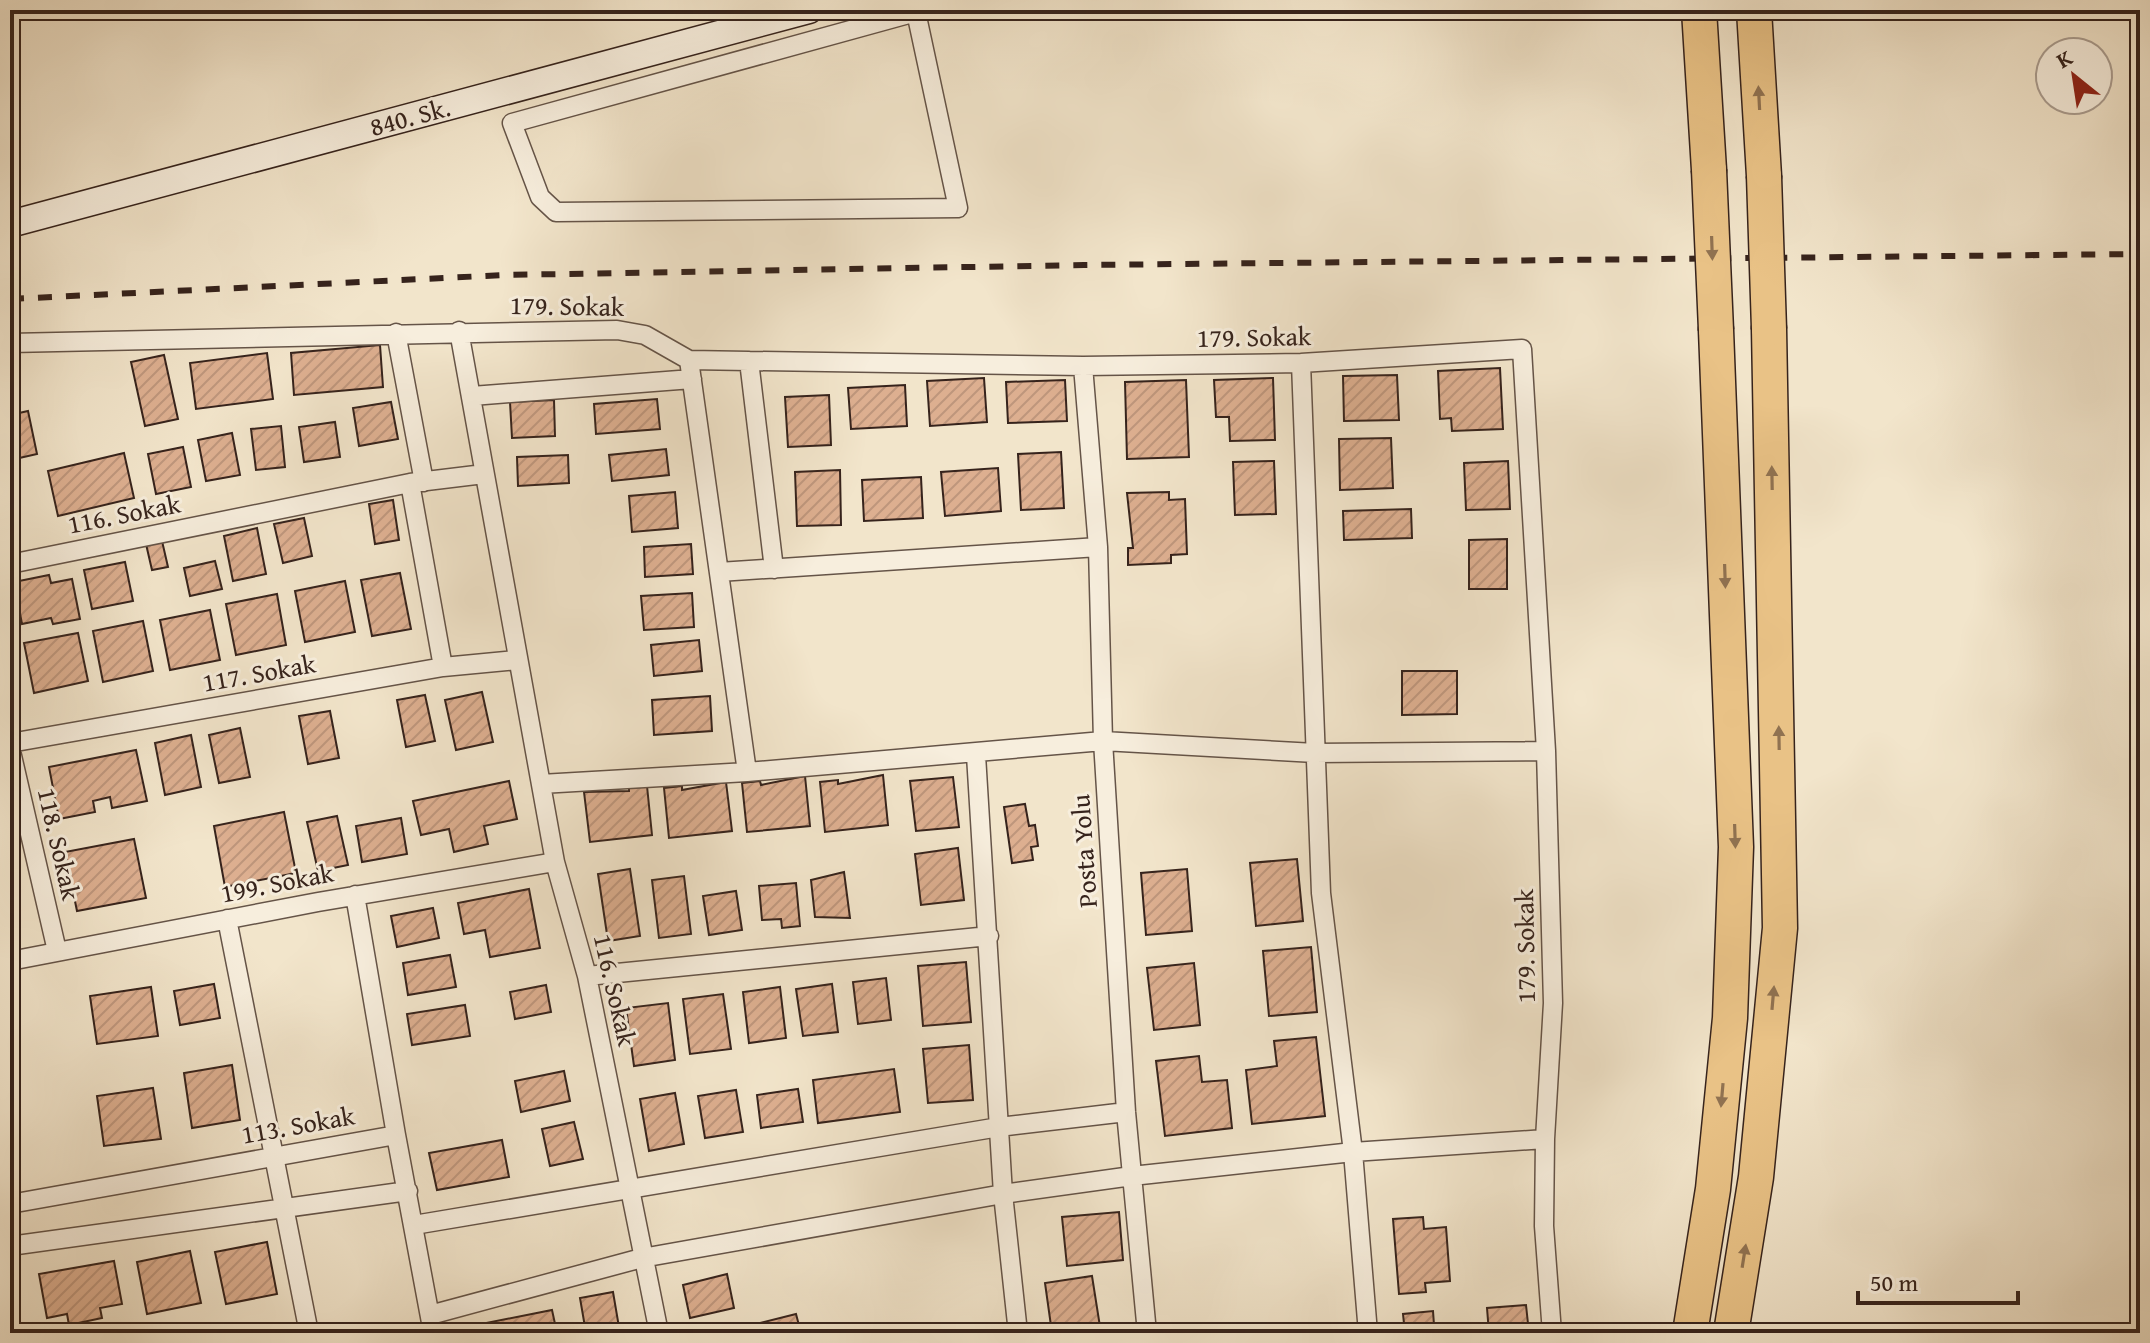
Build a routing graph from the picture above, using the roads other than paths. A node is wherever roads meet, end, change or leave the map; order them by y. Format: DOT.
graph roads {
  1 [pos="809,10"];
  2 [pos="1699,10"];
  3 [pos="1754,10"];
  4 [pos="916,11"];
  5 [pos="10,224"];
  6 [pos="459,331"];
  7 [pos="396,333"];
  8 [pos="10,343"];
  9 [pos="689,360"];
  10 [pos="749,361"];
  11 [pos="1301,363"];
  12 [pos="1083,366"];
  13 [pos="692,379"];
  14 [pos="472,396"];
  15 [pos="484,474"];
  16 [pos="417,482"];
  17 [pos="1098,547"];
  18 [pos="10,564"];
  19 [pos="774,569"];
  20 [pos="719,572"];
  21 [pos="517,660"];
  22 [pos="443,667"];
  23 [pos="10,709"];
  24 [pos="10,731"];
  25 [pos="1103,741"];
  26 [pos="10,745"];
  27 [pos="1546,751"];
  28 [pos="1315,753"];
  29 [pos="976,755"];
  30 [pos="747,772"];
  31 [pos="541,784"];
  32 [pos="555,862"];
  33 [pos="355,895"];
  34 [pos="227,919"];
  35 [pos="989,936"];
  36 [pos="57,951"];
  37 [pos="10,961"];
  38 [pos="587,976"];
  39 [pos="1126,1112"];
  40 [pos="999,1127"];
  41 [pos="396,1135"];
  42 [pos="1545,1139"];
  43 [pos="1353,1152"];
  44 [pos="274,1155"];
  45 [pos="1132,1176"];
  46 [pos="630,1187"];
  47 [pos="408,1191"];
  48 [pos="1003,1194"];
  49 [pos="10,1204"];
  50 [pos="285,1210"];
  51 [pos="414,1225"];
  52 [pos="10,1246"];
  53 [pos="642,1258"];
  54 [pos="432,1324"];
  55 [pos="309,1333"];
  56 [pos="659,1333"];
  57 [pos="1018,1333"];
  58 [pos="1147,1333"];
  59 [pos="1368,1333"];
  60 [pos="1552,1333"];
  61 [pos="1690,1333"];
  62 [pos="1731,1333"];
  1 -- 5 [label="street, 840. Sk."];
  2 -- 61 [label="highway, one-way, bridge"];
  62 -- 3 [label="highway, one-way, bridge"];
  4 -- 4 [label="street"];
  6 -- 7 [label="street, 179. Sokak"];
  6 -- 9 [label="street, 179. Sokak"];
  6 -- 14 [label="street, 116. Sokak"];
  7 -- 8 [label="street, 179. Sokak"];
  7 -- 16 [label="street"];
  9 -- 10 [label="street, 179. Sokak"];
  9 -- 13 [label="street"];
  10 -- 12 [label="street, 179. Sokak"];
  10 -- 19 [label="street"];
  11 -- 12 [label="street, 179. Sokak"];
  11 -- 27 [label="street, 179. Sokak"];
  11 -- 28 [label="street"];
  12 -- 17 [label="street, Posta Yolu"];
  13 -- 14 [label="street"];
  13 -- 20 [label="street"];
  14 -- 15 [label="street, 116. Sokak"];
  15 -- 16 [label="street, 116. Sokak"];
  15 -- 21 [label="street, 116. Sokak"];
  16 -- 18 [label="street, 116. Sokak"];
  16 -- 22 [label="street"];
  17 -- 19 [label="street"];
  17 -- 25 [label="street, Posta Yolu"];
  19 -- 20 [label="street"];
  20 -- 30 [label="street"];
  21 -- 22 [label="street, 117. Sokak"];
  21 -- 31 [label="street, 116. Sokak"];
  22 -- 26 [label="street, 117. Sokak"];
  23 -- 24 [label="street"];
  25 -- 28 [label="street"];
  25 -- 29 [label="street"];
  25 -- 39 [label="street, Posta Yolu"];
  26 -- 36 [label="street, 118. Sokak"];
  27 -- 28 [label="street"];
  27 -- 42 [label="street, 179. Sokak"];
  28 -- 43 [label="street"];
  29 -- 30 [label="street"];
  29 -- 35 [label="street"];
  30 -- 31 [label="street"];
  31 -- 32 [label="street, 116. Sokak"];
  32 -- 33 [label="street, 199. Sokak"];
  32 -- 38 [label="street, 116. Sokak"];
  33 -- 34 [label="street, 199. Sokak"];
  33 -- 41 [label="street"];
  34 -- 36 [label="street, 199. Sokak"];
  34 -- 44 [label="street"];
  35 -- 38 [label="street"];
  35 -- 40 [label="street"];
  36 -- 37 [label="street, 199. Sokak"];
  38 -- 46 [label="street, 116. Sokak"];
  39 -- 40 [label="street"];
  39 -- 45 [label="street, Posta Yolu"];
  40 -- 46 [label="street"];
  40 -- 48 [label="street"];
  41 -- 44 [label="street, 113. Sokak"];
  41 -- 47 [label="street"];
  42 -- 43 [label="street"];
  42 -- 60 [label="street, 179. Sokak"];
  43 -- 45 [label="street"];
  43 -- 59 [label="street"];
  44 -- 49 [label="street, 113. Sokak"];
  44 -- 50 [label="street"];
  45 -- 48 [label="street"];
  45 -- 58 [label="street, Posta Yolu"];
  46 -- 51 [label="street"];
  46 -- 53 [label="street, 116. Sokak"];
  47 -- 50 [label="street"];
  47 -- 51 [label="street"];
  48 -- 53 [label="street"];
  48 -- 57 [label="street"];
  50 -- 52 [label="street"];
  50 -- 55 [label="street"];
  51 -- 54 [label="street"];
  53 -- 54 [label="street"];
  53 -- 56 [label="street, 116. Sokak"];
}
